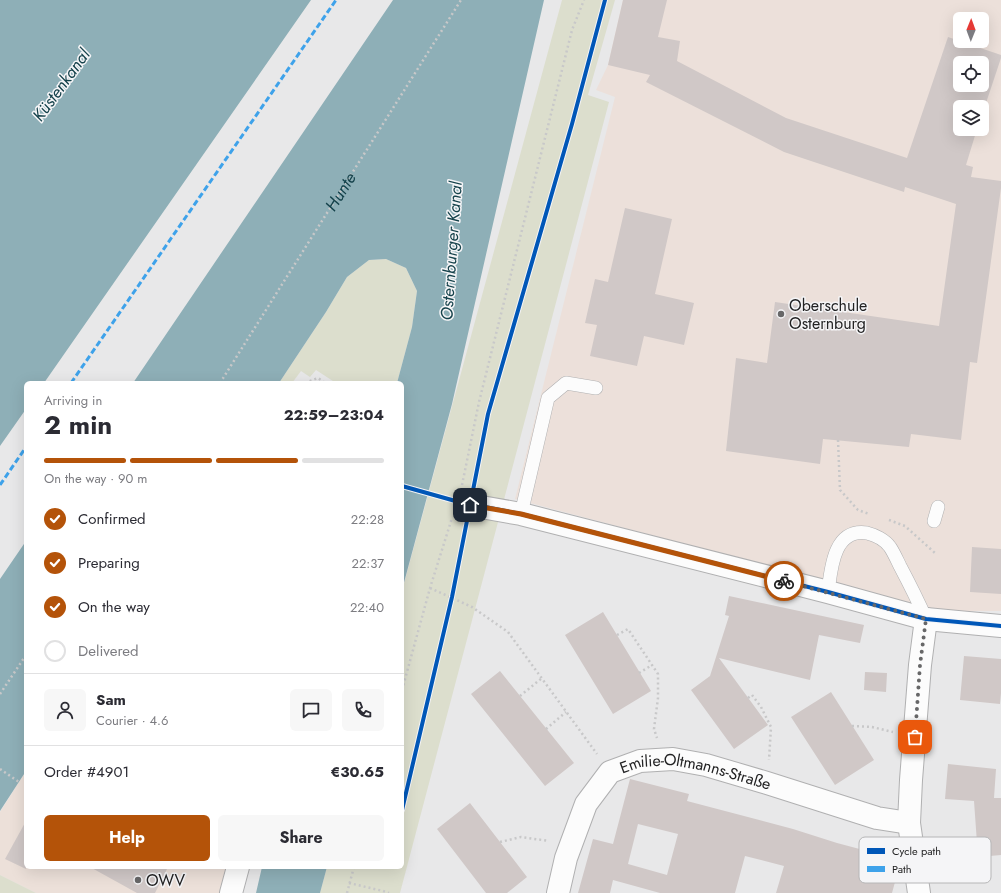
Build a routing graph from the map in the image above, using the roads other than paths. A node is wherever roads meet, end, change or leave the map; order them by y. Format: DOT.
graph roads {
  1 [pos="596,388"];
  2 [pos="462,502"];
  3 [pos="938,506"];
  4 [pos="521,514"];
  5 [pos="934,521"];
  6 [pos="828,592"];
  7 [pos="926,619"];
  8 [pos="1001,626"];
  9 [pos="909,823"];
  10 [pos="911,837"];
  11 [pos="237,869"];
  12 [pos="918,883"];
  13 [pos="231,893"];
  14 [pos="558,893"];
  15 [pos="919,893"];
  1 -- 4 [label="lane"];
  2 -- 4 [label="street"];
  3 -- 5 [label="lane"];
  4 -- 6 [label="street"];
  6 -- 7 [label="street"];
  6 -- 7 [label="lane"];
  7 -- 8 [label="street"];
  7 -- 9 [label="street"];
  9 -- 10 [label="street"];
  9 -- 14 [label="street, Emilie-Oltmanns-Straße"];
  11 -- 13 [label="street"];
  12 -- 15 [label="street"];
}
